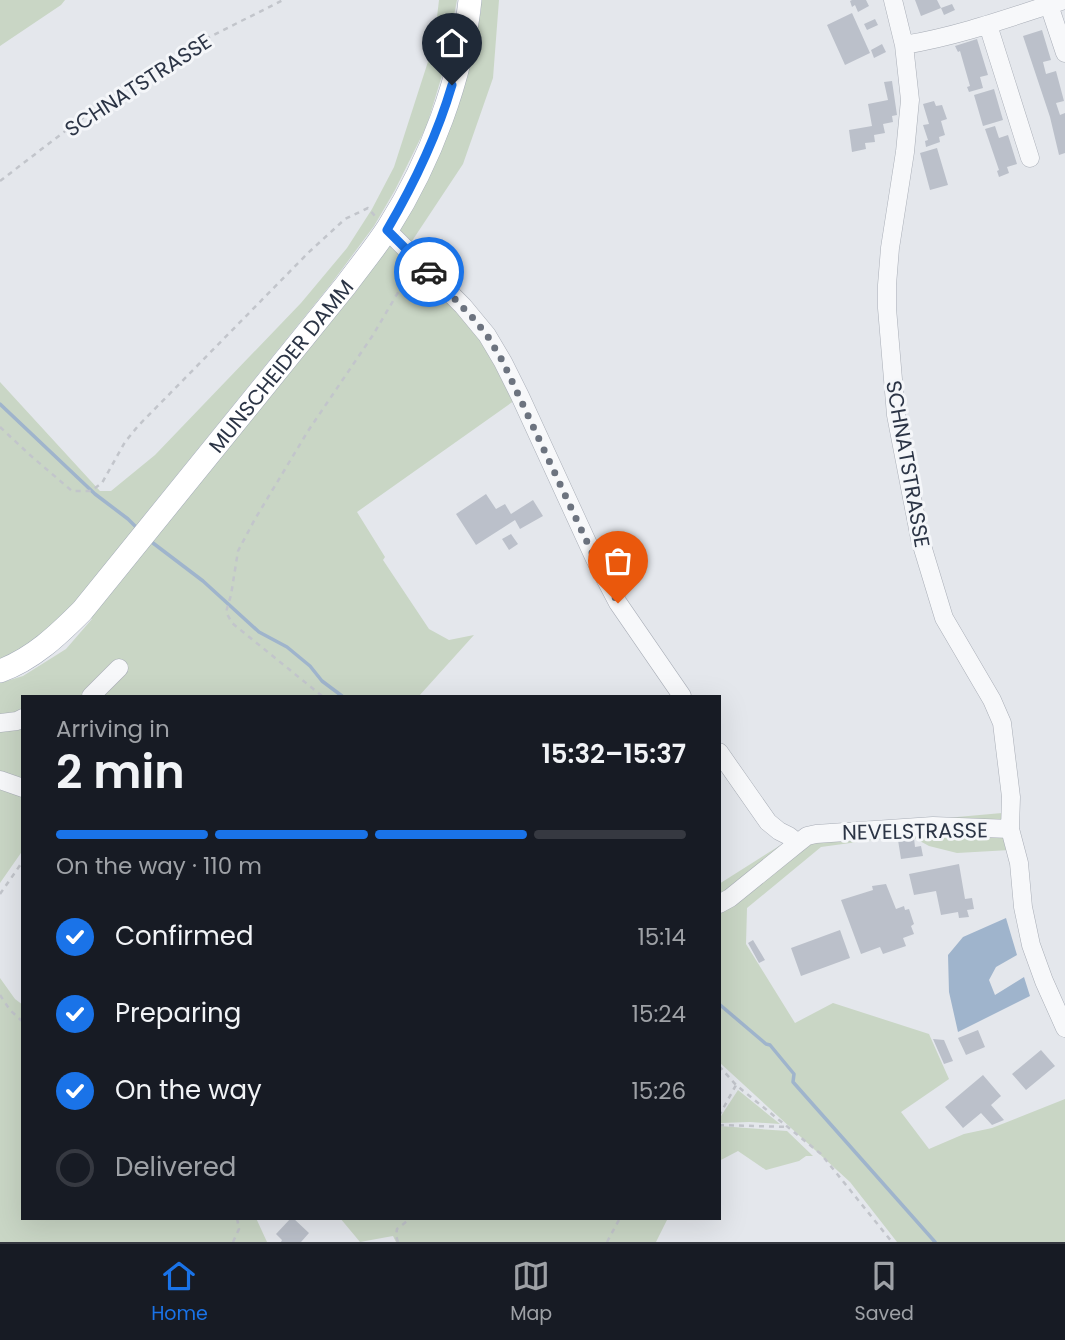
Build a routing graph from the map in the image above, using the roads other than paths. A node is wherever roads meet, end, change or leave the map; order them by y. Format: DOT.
graph roads {
  1 [pos="470,0"];
  2 [pos="893,0"];
  3 [pos="1053,2"];
  4 [pos="988,26"];
  5 [pos="904,45"];
  6 [pos="1065,54"];
  7 [pos="1030,158"];
  8 [pos="387,230"];
  9 [pos="119,667"];
  10 [pos="0,671"];
  11 [pos="92,695"];
  12 [pos="681,695"];
  13 [pos="21,719"];
  14 [pos="0,723"];
  15 [pos="721,755"];
  16 [pos="0,780"];
  17 [pos="21,787"];
  18 [pos="1010,829"];
  19 [pos="798,843"];
  20 [pos="721,903"];
  21 [pos="1065,1028"];
  1 -- 8 [label="main road, MUNSCHEIDER DAMM"];
  2 -- 5 [label="street, SCHNATSTRASSE"];
  3 -- 4 [label="street"];
  3 -- 6 [label="street"];
  4 -- 5 [label="street"];
  4 -- 7 [label="street"];
  5 -- 18 [label="street, SCHNATSTRASSE"];
  8 -- 10 [label="main road, MUNSCHEIDER DAMM"];
  8 -- 12 [label="street"];
  9 -- 11 [label="street"];
  13 -- 14 [label="street"];
  15 -- 19 [label="street"];
  16 -- 17 [label="street"];
  18 -- 19 [label="street, NEVELSTRASSE"];
  18 -- 21 [label="street, NEVELSTRASSE"];
  19 -- 20 [label="street, NEVELSTRASSE"];
}
